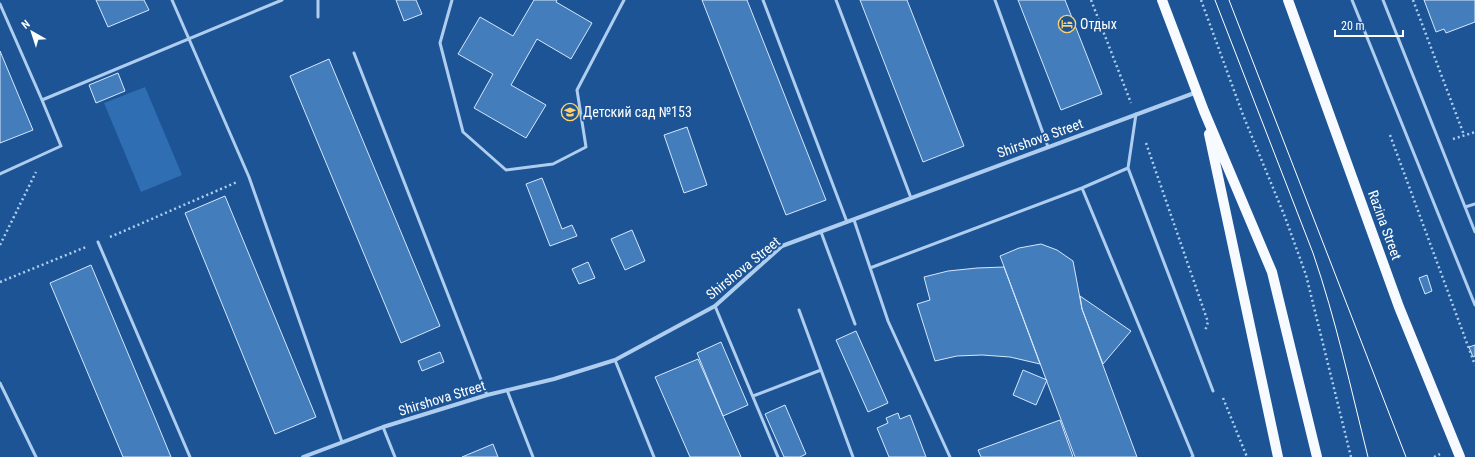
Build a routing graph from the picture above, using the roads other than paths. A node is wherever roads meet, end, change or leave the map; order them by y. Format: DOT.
graph roads {
  1 [pos="172,0"];
  2 [pos="282,0"];
  3 [pos="318,0"];
  4 [pos="452,0"];
  5 [pos="624,0"];
  6 [pos="763,0"];
  7 [pos="836,0"];
  8 [pos="995,0"];
  9 [pos="1162,0"];
  10 [pos="1288,0"];
  11 [pos="1352,0"];
  12 [pos="1383,0"];
  13 [pos="0,4"];
  14 [pos="318,17"];
  15 [pos="189,39"];
  16 [pos="354,53"];
  17 [pos="1197,92"];
  18 [pos="42,100"];
  19 [pos="1204,111"];
  20 [pos="1136,114"];
  21 [pos="1048,147"];
  22 [pos="1128,168"];
  23 [pos="0,174"];
  24 [pos="1082,188"];
  25 [pos="911,198"];
  26 [pos="1475,204"];
  27 [pos="1465,207"];
  28 [pos="854,220"];
  29 [pos="847,222"];
  30 [pos="821,232"];
  31 [pos="1475,232"];
  32 [pos="98,242"];
  33 [pos="870,268"];
  34 [pos="1475,305"];
  35 [pos="715,306"];
  36 [pos="799,310"];
  37 [pos="855,324"];
  38 [pos="615,360"];
  39 [pos="821,370"];
  40 [pos="0,384"];
  41 [pos="507,390"];
  42 [pos="1213,391"];
  43 [pos="487,395"];
  44 [pos="753,396"];
  45 [pos="383,427"];
  46 [pos="342,442"];
  47 [pos="36,457"];
  48 [pos="190,457"];
  49 [pos="303,457"];
  50 [pos="395,457"];
  51 [pos="533,457"];
  52 [pos="654,457"];
  53 [pos="778,457"];
  54 [pos="853,457"];
  55 [pos="950,457"];
  56 [pos="1192,457"];
  57 [pos="1278,457"];
  58 [pos="1317,457"];
  59 [pos="1460,457"];
  1 -- 15 [label="lane"];
  2 -- 15 [label="lane"];
  3 -- 14 [label="lane"];
  4 -- 5 [label="lane"];
  6 -- 29 [label="lane"];
  7 -- 25 [label="lane"];
  8 -- 21 [label="lane"];
  9 -- 17 [label="main road"];
  10 -- 59 [label="main road, Razina Street"];
  11 -- 34 [label="lane"];
  12 -- 27 [label="lane"];
  13 -- 18 [label="lane"];
  15 -- 18 [label="lane"];
  15 -- 46 [label="lane"];
  16 -- 43 [label="lane"];
  17 -- 19 [label="main road"];
  17 -- 20 [label="street, Shirshova Street"];
  18 -- 23 [label="lane"];
  19 -- 57 [label="main road"];
  19 -- 58 [label="main road"];
  20 -- 21 [label="street, Shirshova Street"];
  20 -- 22 [label="lane"];
  21 -- 25 [label="street, Shirshova Street"];
  22 -- 24 [label="lane"];
  22 -- 42 [label="lane"];
  24 -- 33 [label="lane"];
  24 -- 56 [label="lane"];
  25 -- 28 [label="street, Shirshova Street"];
  26 -- 27 [label="lane"];
  27 -- 31 [label="lane"];
  28 -- 29 [label="street, Shirshova Street"];
  28 -- 33 [label="lane"];
  29 -- 30 [label="street, Shirshova Street"];
  30 -- 35 [label="street, Shirshova Street"];
  30 -- 37 [label="lane"];
  32 -- 48 [label="lane"];
  33 -- 55 [label="lane"];
  35 -- 38 [label="street, Shirshova Street"];
  35 -- 44 [label="lane"];
  36 -- 39 [label="lane"];
  38 -- 41 [label="street, Shirshova Street"];
  38 -- 52 [label="lane"];
  39 -- 44 [label="lane"];
  39 -- 54 [label="lane"];
  40 -- 47 [label="lane"];
  41 -- 43 [label="street, Shirshova Street"];
  41 -- 51 [label="lane"];
  43 -- 45 [label="street, Shirshova Street"];
  44 -- 53 [label="lane"];
  45 -- 46 [label="street, Shirshova Street"];
  45 -- 50 [label="lane"];
  46 -- 49 [label="street, Shirshova Street"];
}
